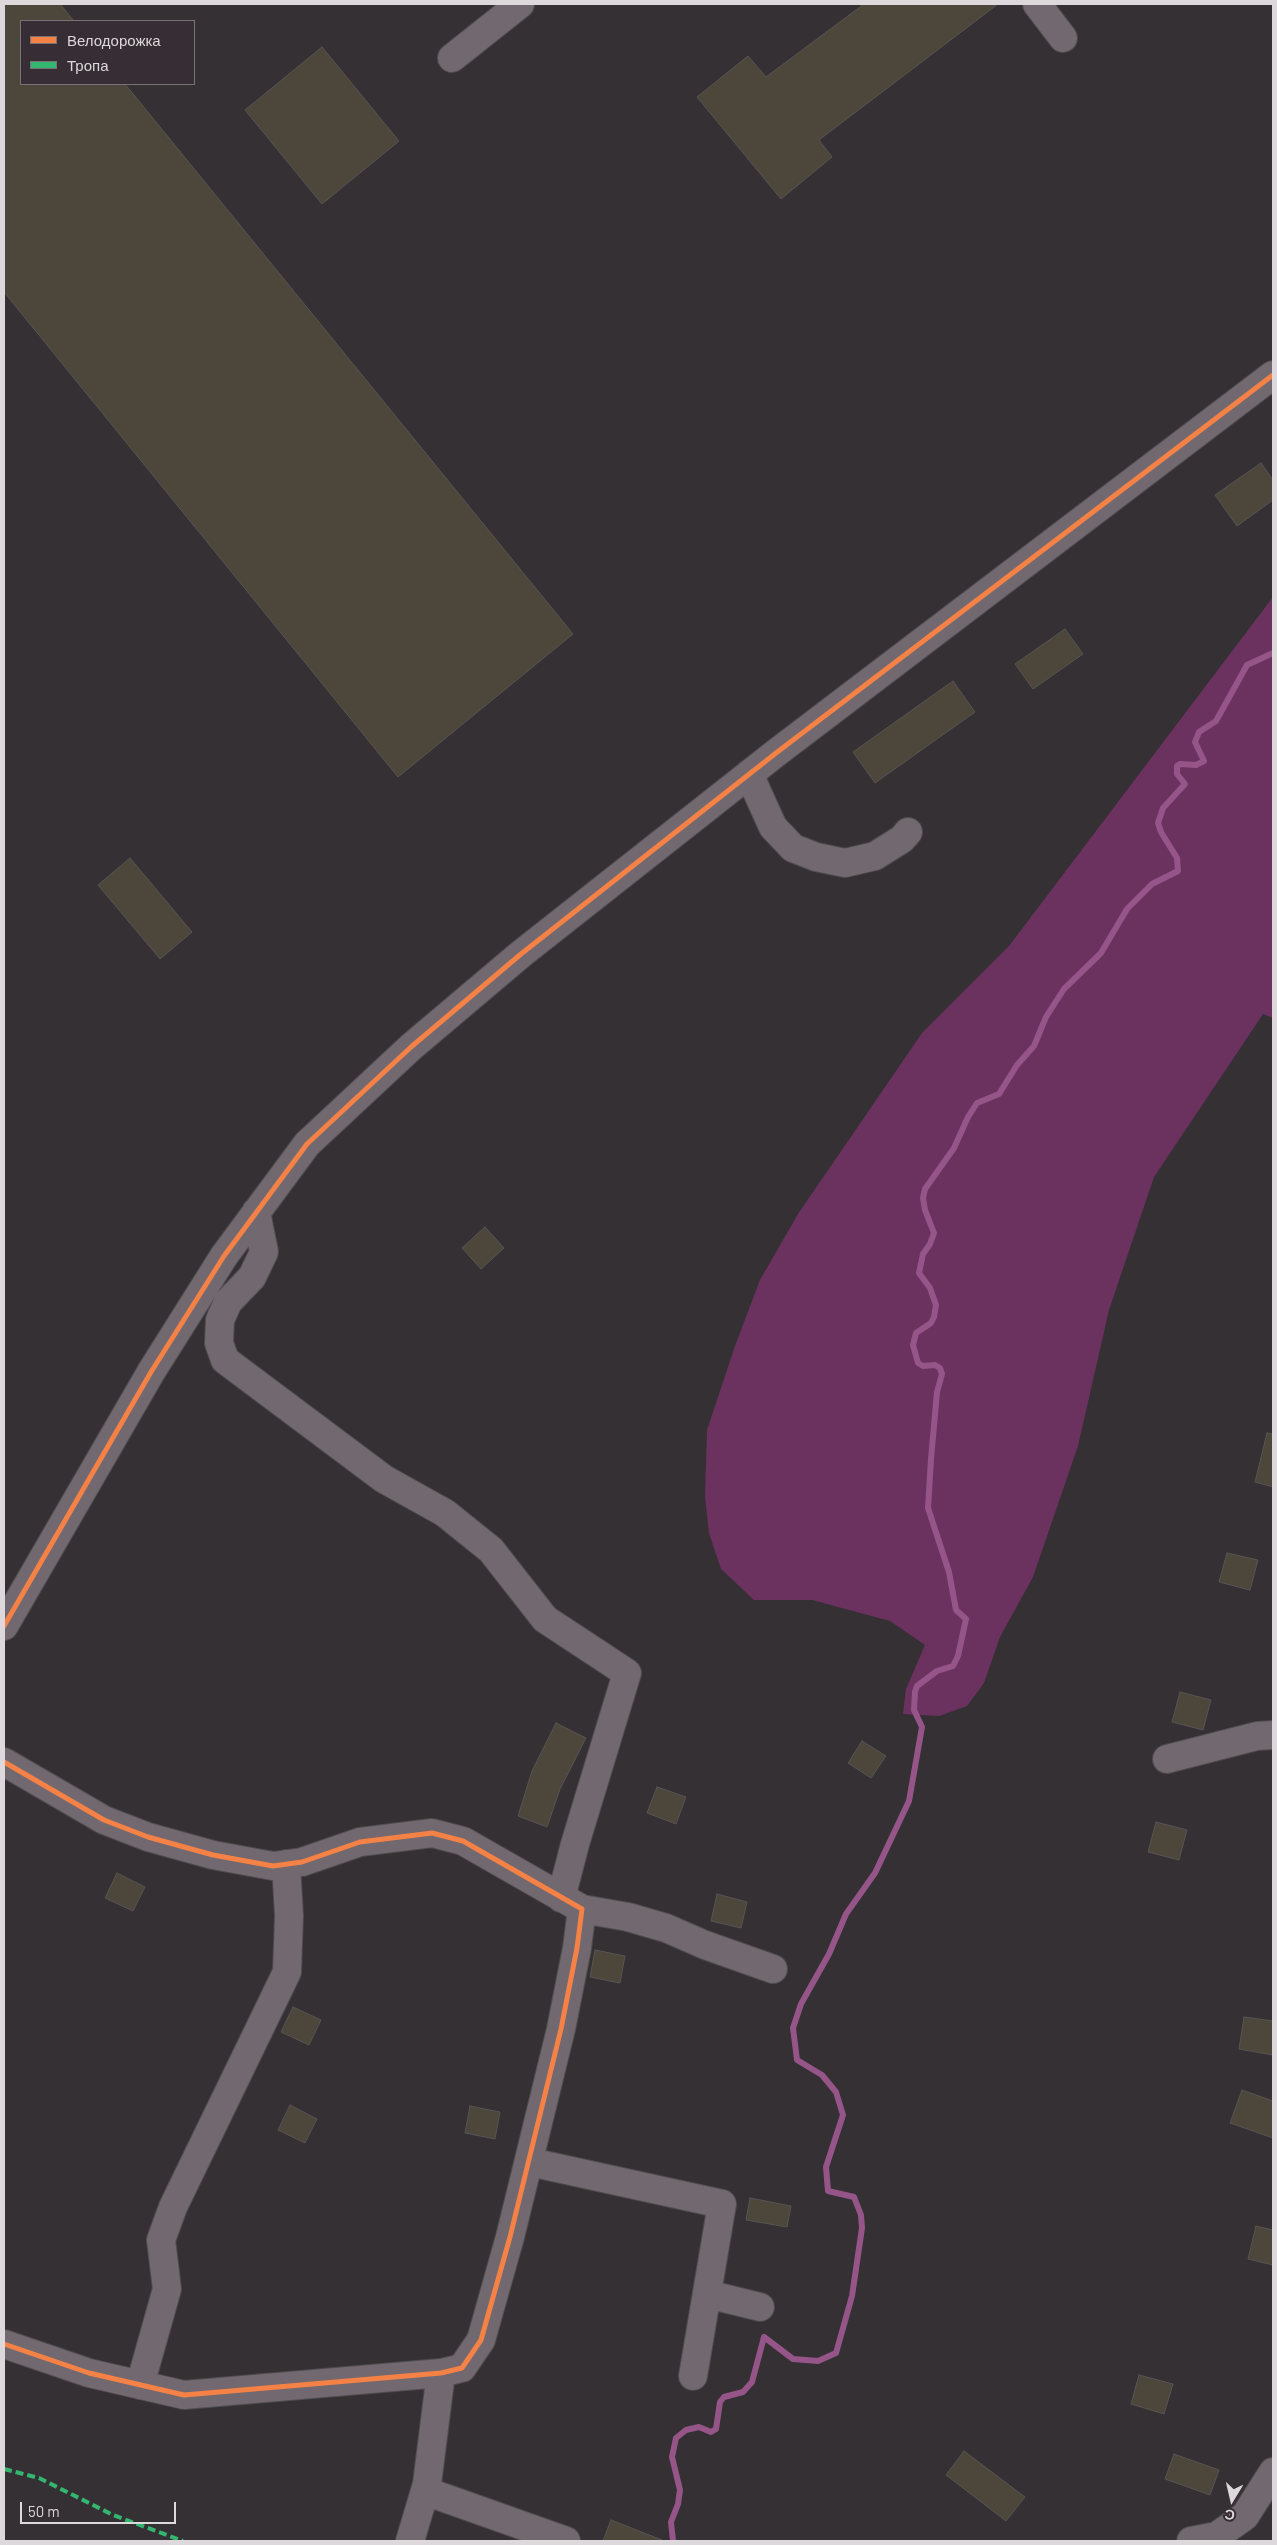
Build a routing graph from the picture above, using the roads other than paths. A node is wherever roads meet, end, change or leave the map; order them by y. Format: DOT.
graph roads {
  1 [pos="520,4"];
  2 [pos="1037,4"];
  3 [pos="1063,38"];
  4 [pos="452,58"];
  5 [pos="1273,375"];
  6 [pos="749,774"];
  7 [pos="908,832"];
  8 [pos="256,1212"];
  9 [pos="4,1626"];
  10 [pos="1273,1735"];
  11 [pos="1167,1759"];
  12 [pos="4,1762"];
  13 [pos="286,1864"];
  14 [pos="572,1903"];
  15 [pos="772,1969"];
  16 [pos="530,2162"];
  17 [pos="707,2294"];
  18 [pos="760,2307"];
  19 [pos="4,2344"];
  20 [pos="441,2373"];
  21 [pos="693,2376"];
  22 [pos="140,2385"];
  23 [pos="1273,2474"];
  24 [pos="425,2491"];
  25 [pos="1208,2540"];
  26 [pos="410,2541"];
  27 [pos="566,2541"];
  1 -- 4 [label="street"];
  2 -- 3 [label="street"];
  5 -- 6 [label="street"];
  6 -- 7 [label="street"];
  6 -- 8 [label="street"];
  8 -- 9 [label="street"];
  8 -- 14 [label="street"];
  10 -- 11 [label="street"];
  12 -- 13 [label="street"];
  13 -- 14 [label="street"];
  13 -- 22 [label="street"];
  14 -- 15 [label="street"];
  14 -- 16 [label="street"];
  16 -- 17 [label="street"];
  16 -- 20 [label="street"];
  17 -- 18 [label="street"];
  17 -- 21 [label="street"];
  19 -- 22 [label="street"];
  20 -- 22 [label="street"];
  20 -- 24 [label="street"];
  23 -- 25 [label="street"];
  24 -- 26 [label="street"];
  24 -- 27 [label="street"];
}
